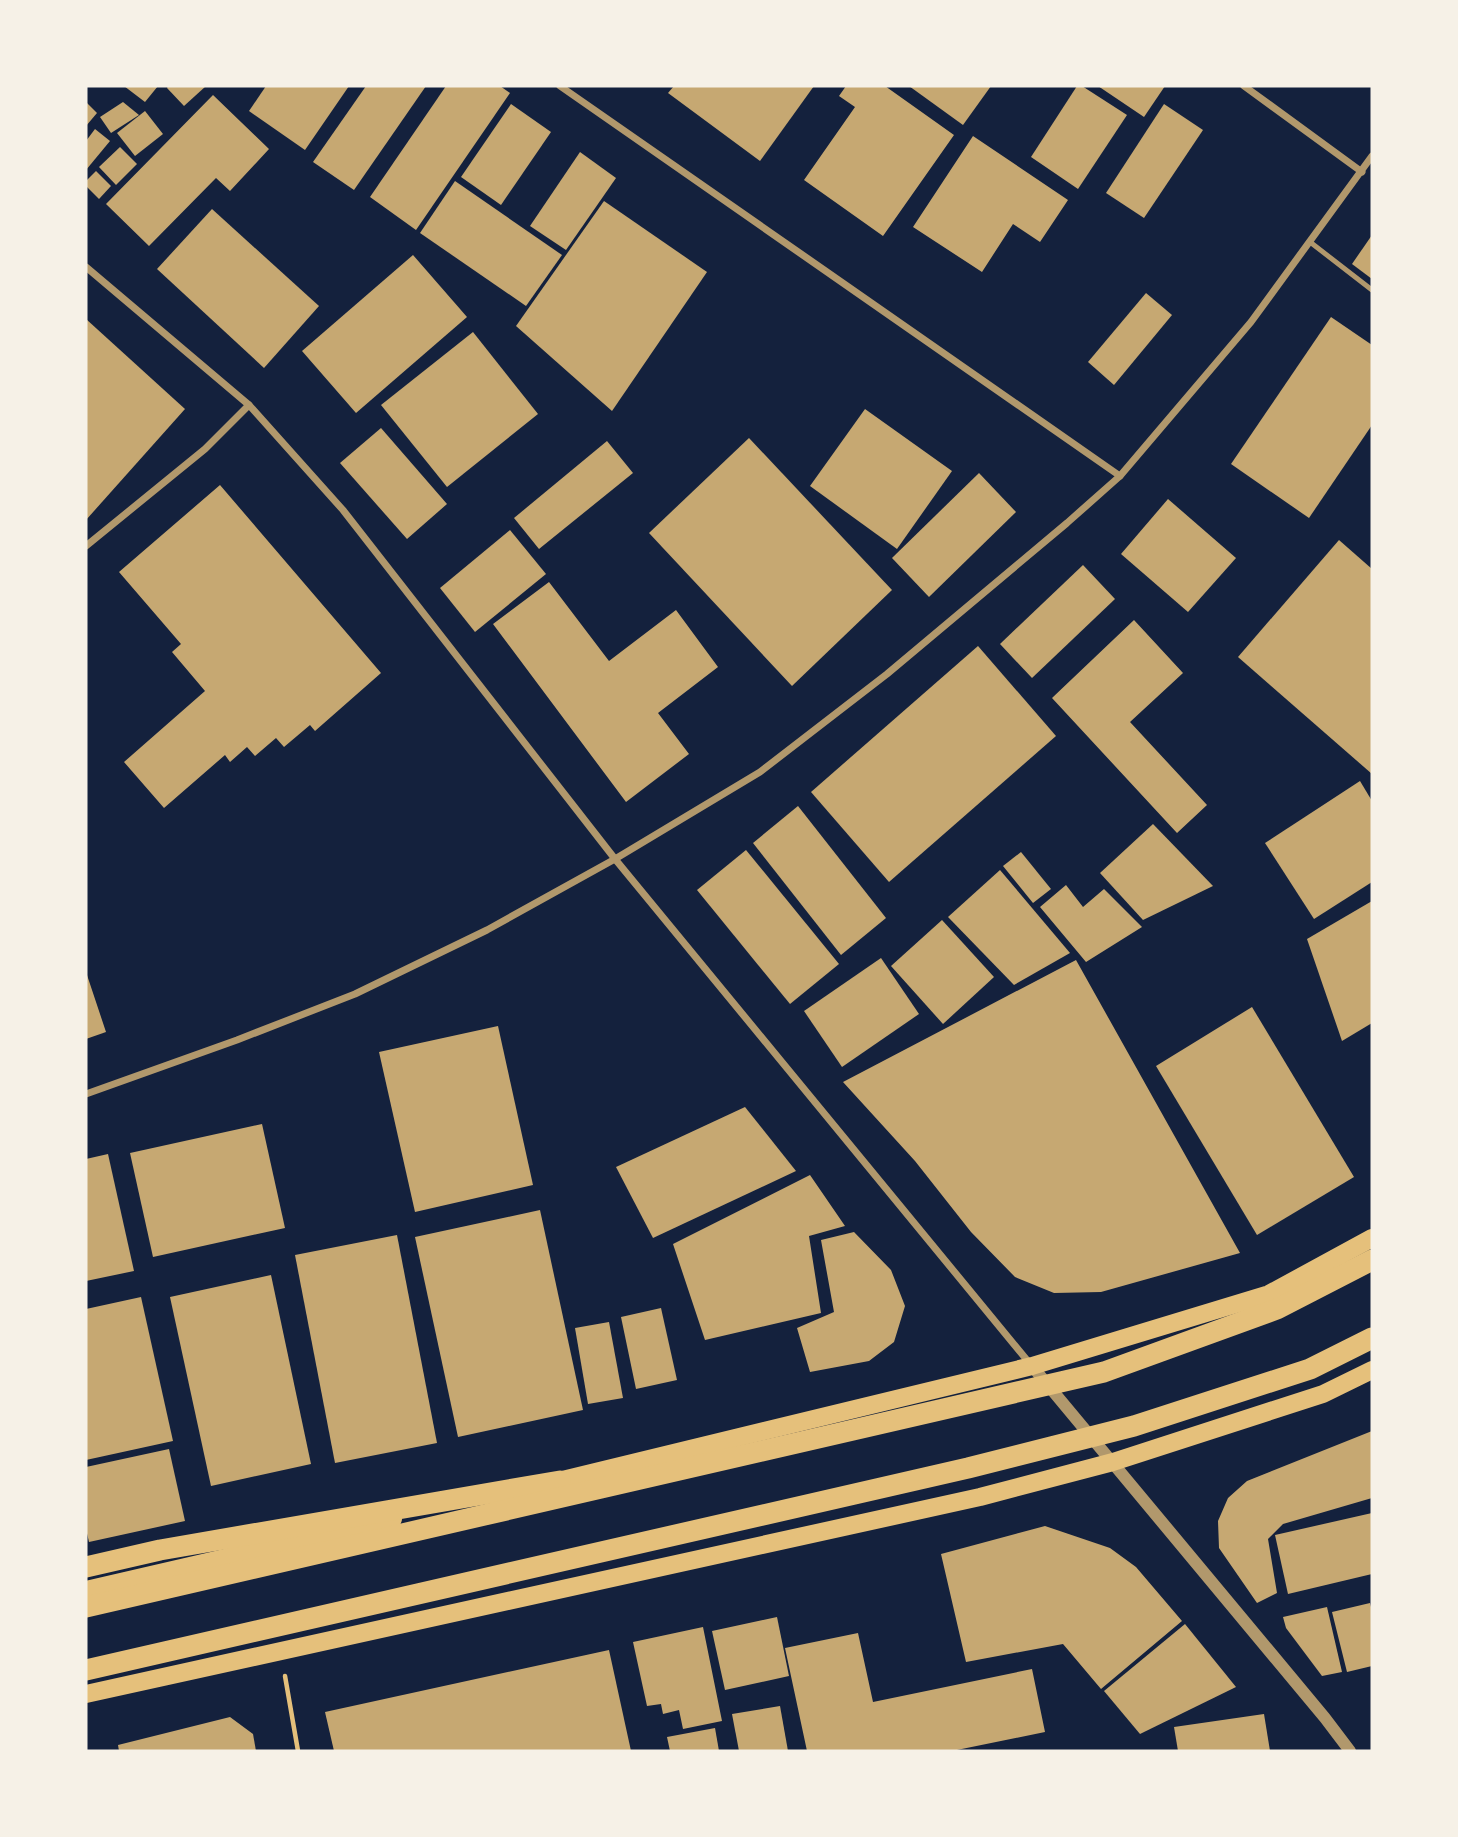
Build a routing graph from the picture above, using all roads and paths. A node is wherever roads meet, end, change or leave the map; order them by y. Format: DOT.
graph roads {
  1 [pos="560,86"];
  2 [pos="1244,86"];
  3 [pos="1372,156"];
  4 [pos="1362,172"];
  5 [pos="1310,242"];
  6 [pos="86,267"];
  7 [pos="1372,290"];
  8 [pos="249,405"];
  9 [pos="1120,476"];
  10 [pos="86,546"];
  11 [pos="615,859"];
  12 [pos="86,1094"];
  13 [pos="1372,1238"];
  14 [pos="1372,1259"];
  15 [pos="1372,1338"];
  16 [pos="1032,1366"];
  17 [pos="1372,1370"];
  18 [pos="1113,1462"];
  19 [pos="560,1481"];
  20 [pos="86,1567"];
  21 [pos="86,1590"];
  22 [pos="86,1606"];
  23 [pos="281,1651"];
  24 [pos="86,1670"];
  25 [pos="86,1694"];
  26 [pos="298,1751"];
  27 [pos="1350,1751"];
  1 -- 9 [label="street"];
  2 -- 4 [label="street"];
  3 -- 4 [label="street"];
  4 -- 5 [label="street"];
  5 -- 7 [label="lane"];
  5 -- 9 [label="street"];
  6 -- 8 [label="street"];
  8 -- 10 [label="street"];
  8 -- 11 [label="street"];
  9 -- 11 [label="street"];
  11 -- 12 [label="street"];
  11 -- 16 [label="street"];
  13 -- 16 [label="main road"];
  14 -- 22 [label="highway"];
  15 -- 24 [label="highway"];
  16 -- 18 [label="street"];
  16 -- 19 [label="main road"];
  17 -- 18 [label="main road"];
  18 -- 23 [label="main road"];
  18 -- 27 [label="street"];
  19 -- 20 [label="highway"];
  19 -- 21 [label="main road"];
  23 -- 25 [label="main road"];
  23 -- 26 [label="path"];
}
